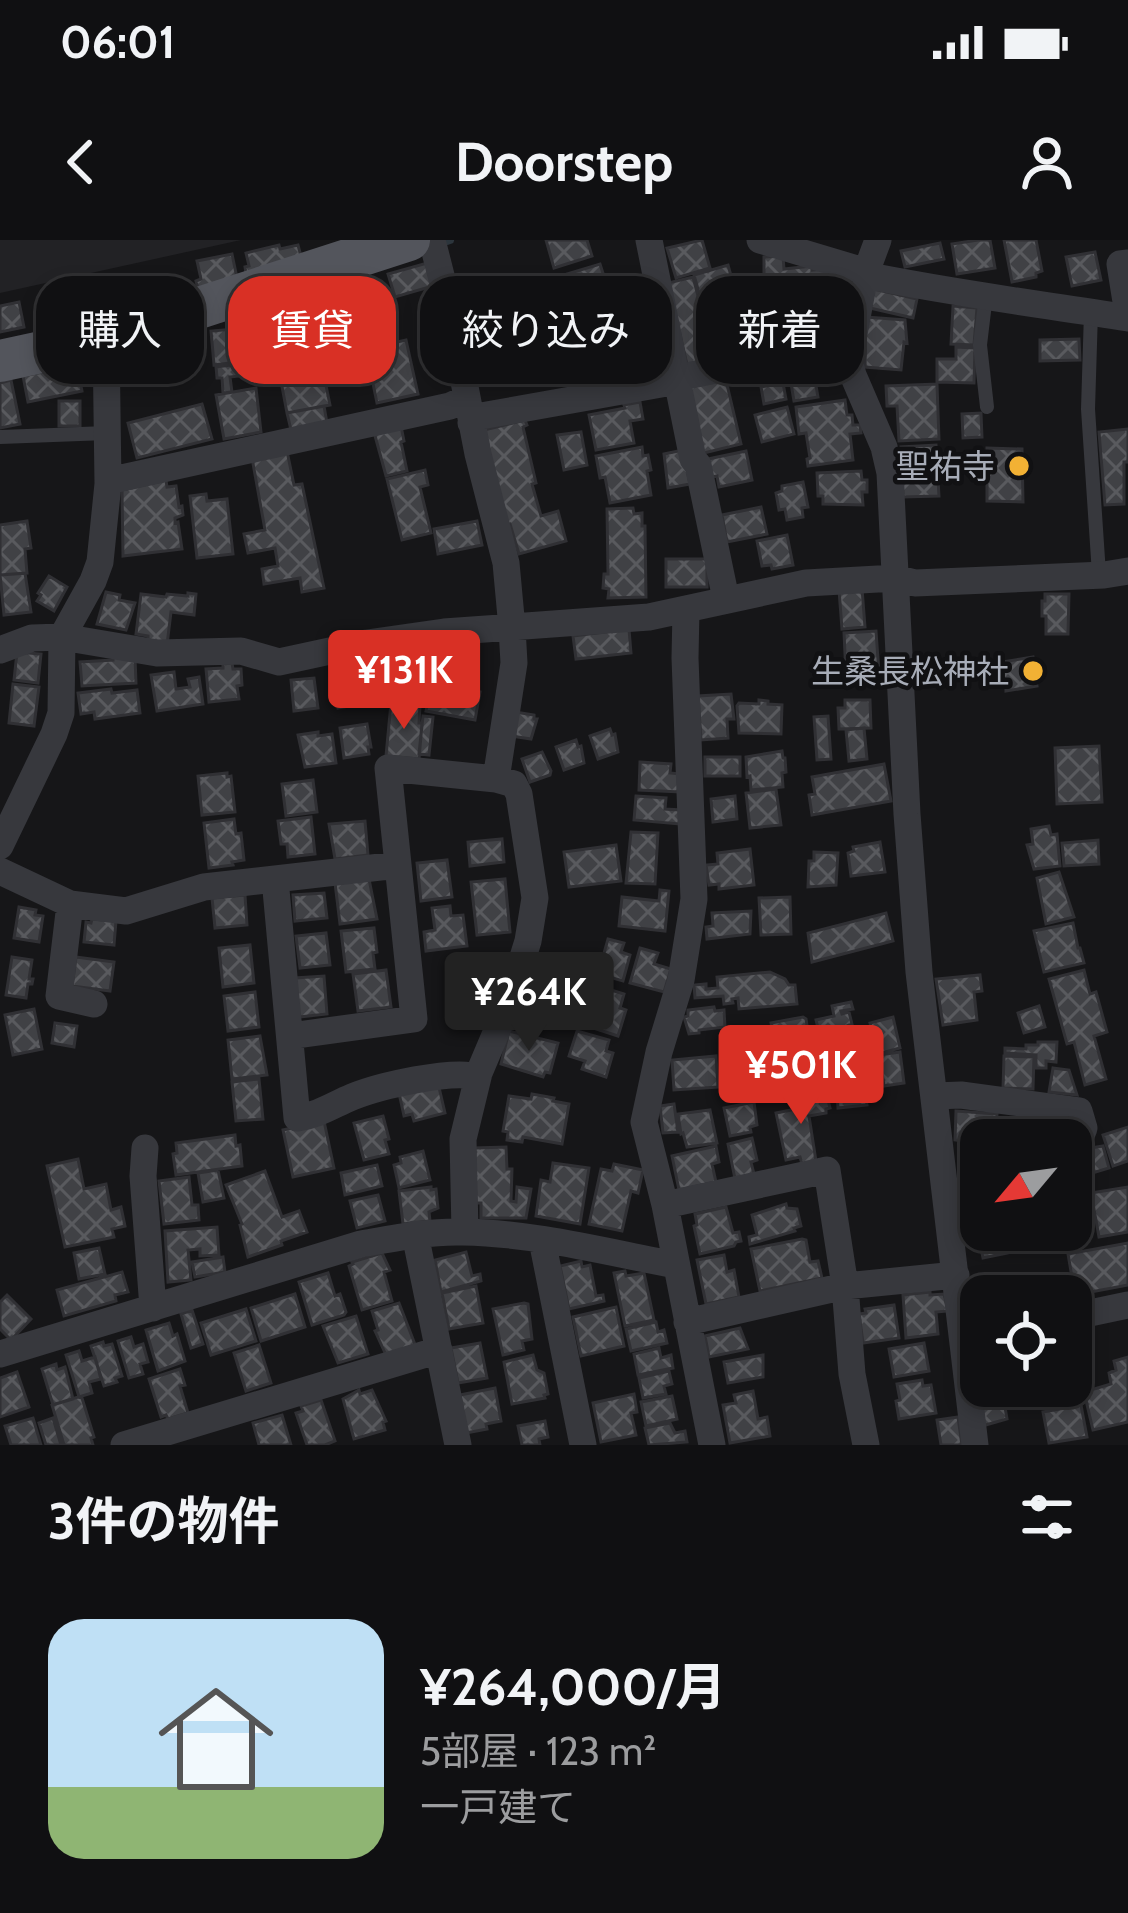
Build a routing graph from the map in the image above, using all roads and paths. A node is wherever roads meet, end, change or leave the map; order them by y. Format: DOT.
graph roads {
  1 [pos="409,240"];
  2 [pos="432,240"];
  3 [pos="650,240"];
  4 [pos="760,240"];
  5 [pos="878,240"];
  6 [pos="328,252"];
  7 [pos="1128,263"];
  8 [pos="866,273"];
  9 [pos="864,284"];
  10 [pos="986,295"];
  11 [pos="204,300"];
  12 [pos="1091,312"];
  13 [pos="1128,316"];
  14 [pos="36,353"];
  15 [pos="0,361"];
  16 [pos="696,376"];
  17 [pos="678,380"];
  18 [pos="106,384"];
  19 [pos="857,384"];
  20 [pos="987,406"];
  21 [pos="469,410"];
  22 [pos="107,433"];
  23 [pos="0,437"];
  24 [pos="108,481"];
  25 [pos="1114,573"];
  26 [pos="896,578"];
  27 [pos="726,599"];
  28 [pos="686,609"];
  29 [pos="512,628"];
  30 [pos="62,637"];
  31 [pos="0,650"];
  32 [pos="496,779"];
  33 [pos="0,846"];
  34 [pos="398,865"];
  35 [pos="0,871"];
  36 [pos="274,879"];
  37 [pos="70,904"];
  38 [pos="94,1004"];
  39 [pos="290,1036"];
  40 [pos="478,1077"];
  41 [pos="935,1096"];
  42 [pos="1081,1119"];
  43 [pos="145,1148"];
  44 [pos="665,1205"];
  45 [pos="465,1232"];
  46 [pos="415,1234"];
  47 [pos="542,1240"];
  48 [pos="676,1265"];
  49 [pos="956,1275"];
  50 [pos="845,1286"];
  51 [pos="960,1290"];
  52 [pos="1128,1305"];
  53 [pos="153,1308"];
  54 [pos="1092,1313"];
  55 [pos="687,1322"];
  56 [pos="439,1350"];
  57 [pos="0,1354"];
  58 [pos="974,1407"];
  59 [pos="124,1445"];
  60 [pos="458,1445"];
  61 [pos="583,1445"];
  62 [pos="712,1445"];
  63 [pos="866,1445"];
  64 [pos="975,1445"];
  1 -- 6 [label="main road"];
  2 -- 21 [label="street"];
  3 -- 17 [label="street"];
  4 -- 8 [label="street"];
  5 -- 8 [label="street"];
  6 -- 11 [label="main road"];
  7 -- 13 [label="street"];
  8 -- 9 [label="street"];
  8 -- 10 [label="street"];
  10 -- 12 [label="street"];
  10 -- 20 [label="lane"];
  12 -- 13 [label="street"];
  12 -- 25 [label="lane"];
  14 -- 15 [label="main road"];
  16 -- 17 [label="street"];
  17 -- 21 [label="street"];
  17 -- 27 [label="street"];
  18 -- 22 [label="street"];
  19 -- 26 [label="street"];
  21 -- 24 [label="street"];
  21 -- 29 [label="street"];
  22 -- 23 [label="lane"];
  22 -- 24 [label="street"];
  24 -- 30 [label="street"];
  25 -- 26 [label="street"];
  26 -- 27 [label="street"];
  26 -- 41 [label="street"];
  27 -- 28 [label="street"];
  28 -- 29 [label="street"];
  28 -- 44 [label="street"];
  29 -- 30 [label="street"];
  29 -- 32 [label="street"];
  30 -- 31 [label="street"];
  30 -- 33 [label="street"];
  32 -- 34 [label="street"];
  32 -- 40 [label="street"];
  34 -- 36 [label="street"];
  34 -- 39 [label="street"];
  35 -- 37 [label="street"];
  36 -- 37 [label="street"];
  36 -- 39 [label="street"];
  37 -- 38 [label="street"];
  39 -- 40 [label="street"];
  40 -- 45 [label="street"];
  41 -- 42 [label="street"];
  41 -- 49 [label="street"];
  43 -- 53 [label="street"];
  44 -- 48 [label="street"];
  44 -- 50 [label="street"];
  45 -- 46 [label="street"];
  45 -- 47 [label="street"];
  46 -- 53 [label="street"];
  46 -- 56 [label="street"];
  47 -- 48 [label="street"];
  47 -- 61 [label="street"];
  48 -- 55 [label="street"];
  49 -- 50 [label="street"];
  49 -- 51 [label="street"];
  50 -- 55 [label="street"];
  50 -- 63 [label="street"];
  52 -- 54 [label="street"];
  53 -- 57 [label="street"];
  55 -- 62 [label="street"];
  56 -- 59 [label="street"];
  56 -- 60 [label="street"];
  58 -- 64 [label="street"];
}
